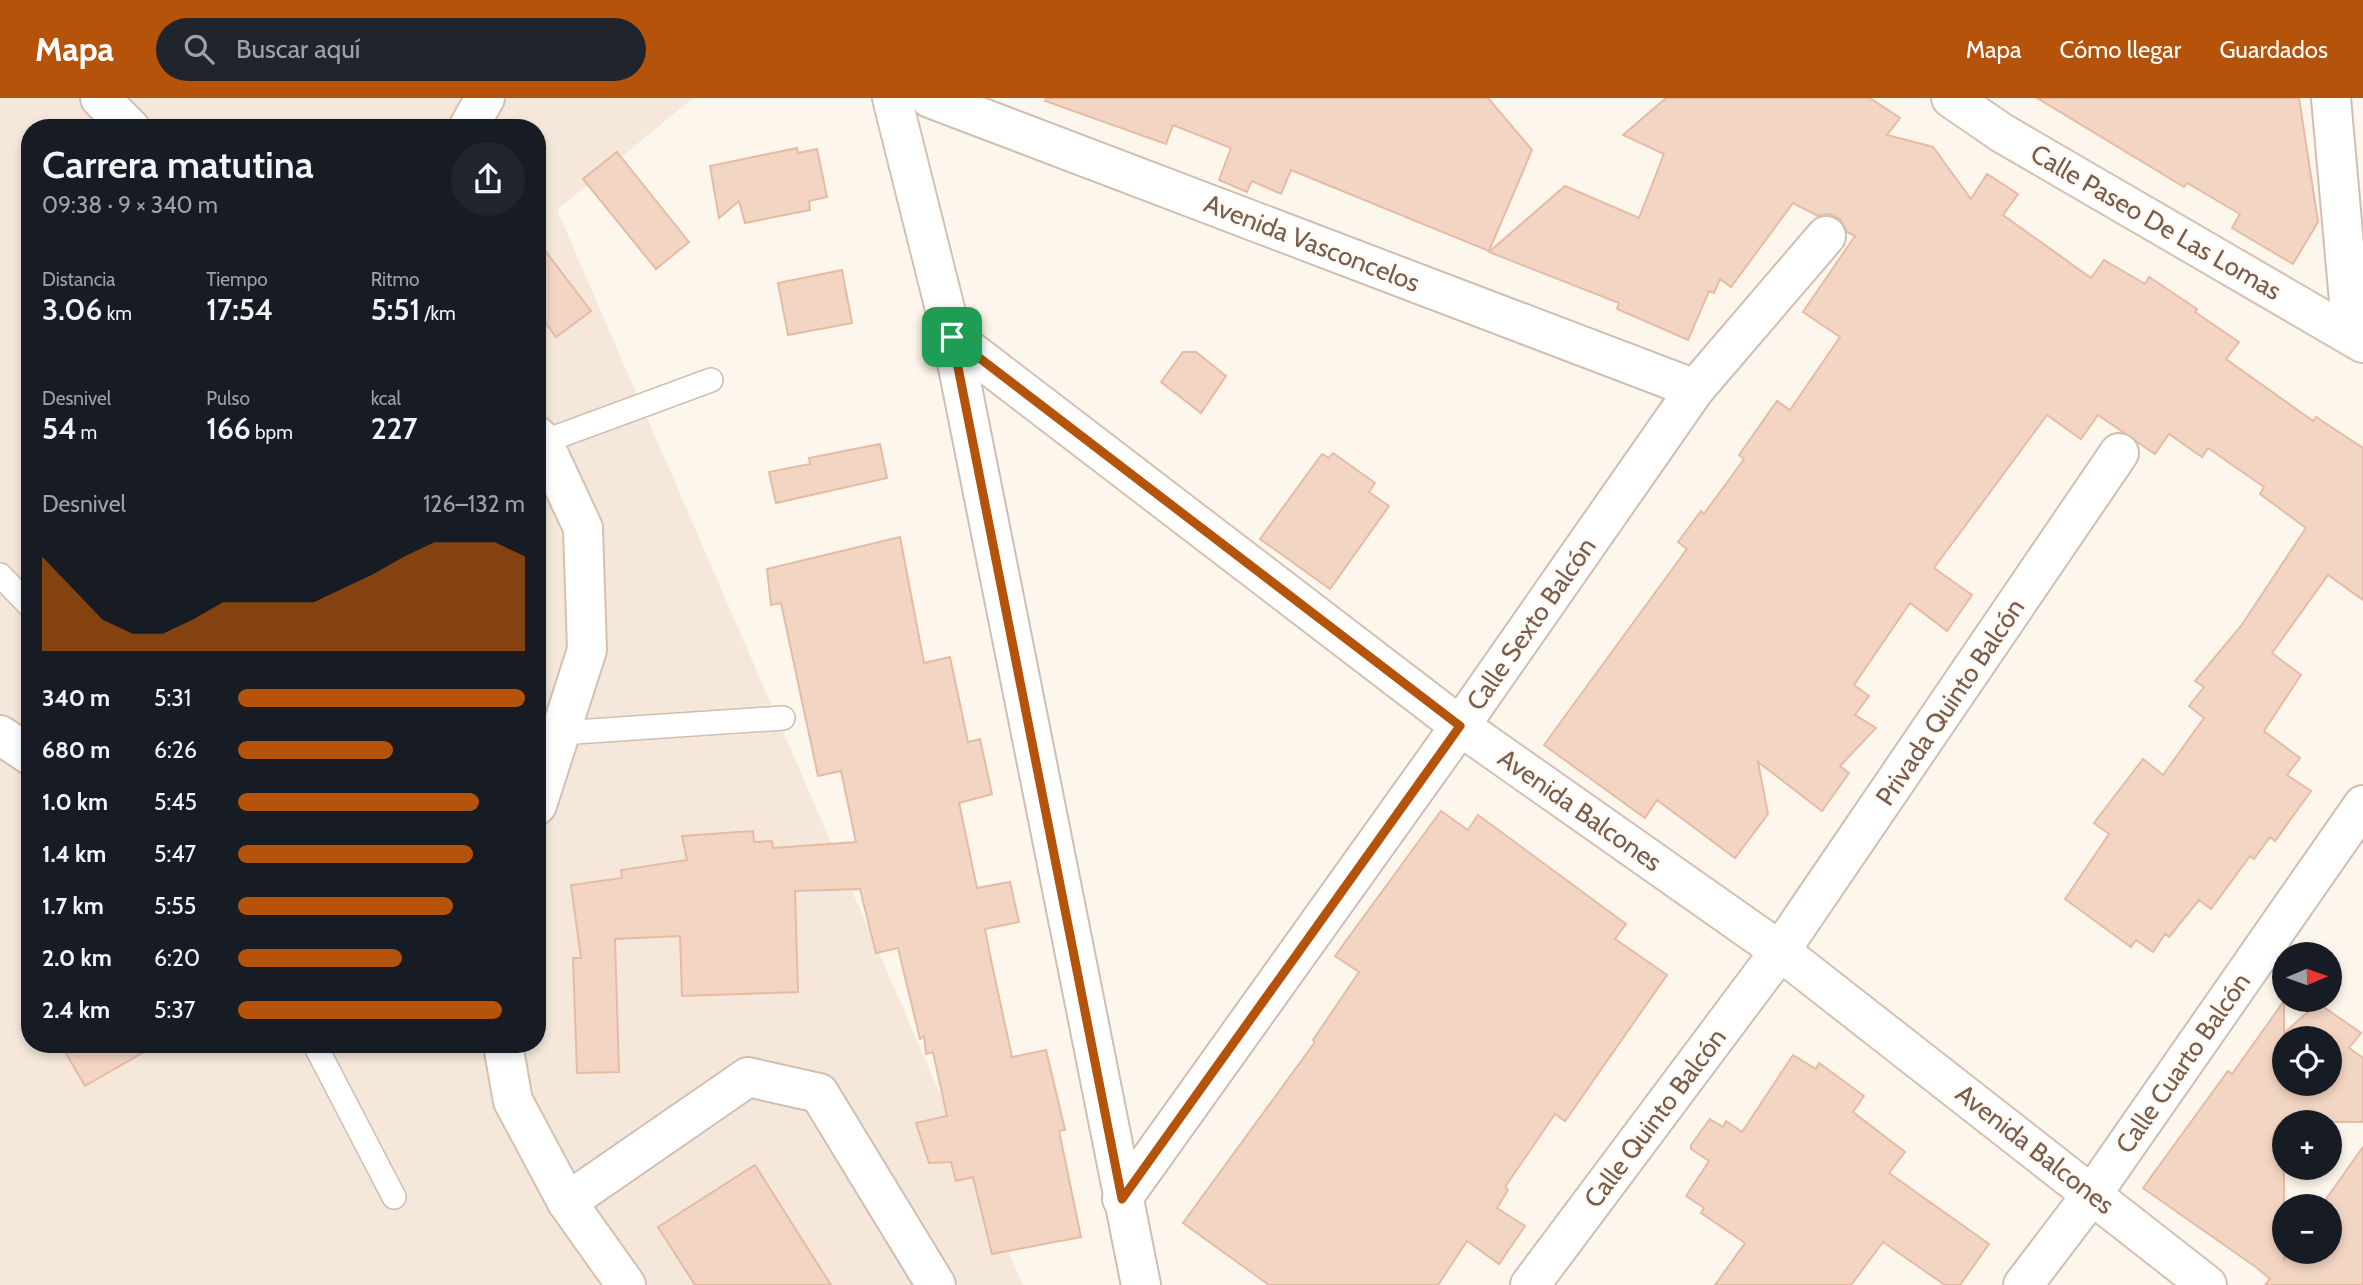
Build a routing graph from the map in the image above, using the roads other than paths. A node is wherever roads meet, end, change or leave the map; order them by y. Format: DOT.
graph roads {
  1 [pos="100,98"];
  2 [pos="485,98"];
  3 [pos="892,98"];
  4 [pos="930,98"];
  5 [pos="1951,98"];
  6 [pos="2331,98"];
  7 [pos="122,119"];
  8 [pos="473,119"];
  9 [pos="1826,236"];
  10 [pos="952,337"];
  11 [pos="2357,339"];
  12 [pos="711,380"];
  13 [pos="1695,389"];
  14 [pos="546,437"];
  15 [pos="546,451"];
  16 [pos="2119,453"];
  17 [pos="0,576"];
  18 [pos="21,597"];
  19 [pos="783,718"];
  20 [pos="1460,726"];
  21 [pos="549,729"];
  22 [pos="0,735"];
  23 [pos="546,748"];
  24 [pos="21,749"];
  25 [pos="2363,805"];
  26 [pos="1780,951"];
  27 [pos="319,1053"];
  28 [pos="504,1053"];
  29 [pos="2093,1192"];
  30 [pos="394,1197"];
  31 [pos="1122,1199"];
  32 [pos="567,1202"];
  33 [pos="626,1285"];
  34 [pos="936,1285"];
  35 [pos="1141,1285"];
  36 [pos="1530,1285"];
  37 [pos="2023,1285"];
  38 [pos="2207,1285"];
  1 -- 7 [label="street"];
  2 -- 8 [label="street"];
  3 -- 10 [label="street"];
  4 -- 13 [label="street, Avenida Vasconcelos"];
  5 -- 11 [label="street, Calle Paseo De Las Lomas"];
  6 -- 11 [label="street"];
  9 -- 13 [label="street, Calle Sexto Balcón"];
  10 -- 20 [label="street, Avenida Balcones"];
  10 -- 31 [label="street"];
  12 -- 14 [label="lane"];
  13 -- 20 [label="street, Calle Sexto Balcón"];
  15 -- 21 [label="street"];
  16 -- 26 [label="street, Privada Quinto Balcón"];
  17 -- 18 [label="lane"];
  19 -- 21 [label="lane"];
  20 -- 26 [label="street, Avenida Balcones"];
  20 -- 31 [label="street, Calle Sexto Balcón"];
  21 -- 23 [label="street"];
  22 -- 24 [label="street"];
  25 -- 29 [label="street, Calle Cuarto Balcón"];
  26 -- 29 [label="street, Avenida Balcones"];
  26 -- 36 [label="street, Calle Quinto Balcón"];
  27 -- 30 [label="lane"];
  28 -- 32 [label="street"];
  29 -- 37 [label="street, Calle Cuarto Balcón"];
  29 -- 38 [label="street, Avenida Balcones"];
  31 -- 35 [label="street"];
  32 -- 33 [label="street"];
  32 -- 34 [label="street"];
}
